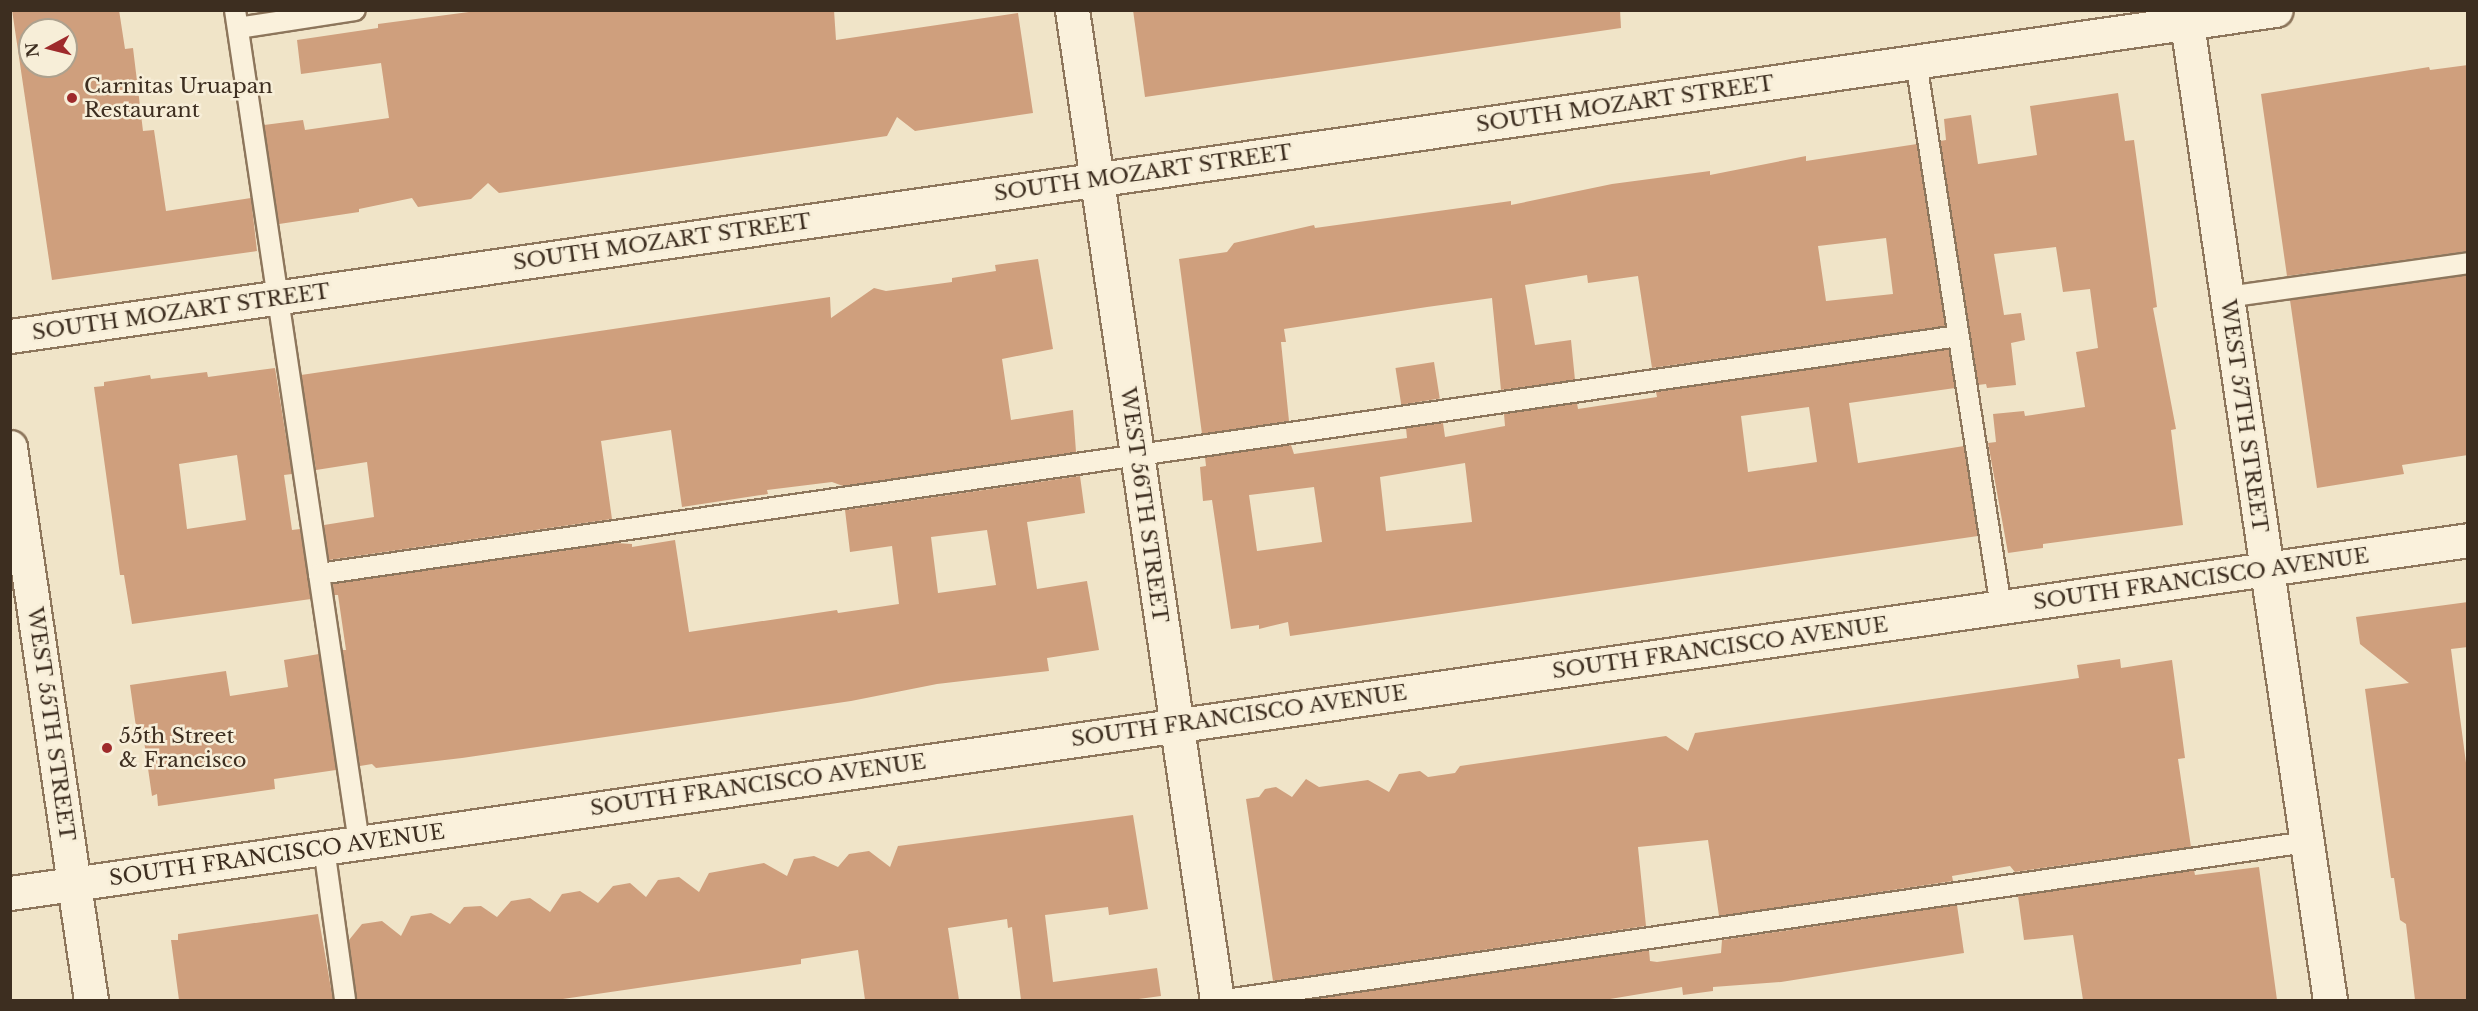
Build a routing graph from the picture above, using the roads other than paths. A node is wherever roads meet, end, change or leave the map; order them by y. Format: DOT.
graph roads {
  1 [pos="355,10"];
  2 [pos="1072,10"];
  3 [pos="2277,10"];
  4 [pos="2186,17"];
  5 [pos="236,19"];
  6 [pos="1916,62"];
  7 [pos="1097,180"];
  8 [pos="2468,263"];
  9 [pos="2227,297"];
  10 [pos="278,298"];
  11 [pos="10,336"];
  12 [pos="1958,336"];
  13 [pos="10,447"];
  14 [pos="1138,458"];
  15 [pos="2468,540"];
  16 [pos="2266,569"];
  17 [pos="319,574"];
  18 [pos="2001,607"];
  19 [pos="1177,726"];
  20 [pos="2306,842"];
  21 [pos="358,843"];
  22 [pos="324,848"];
  23 [pos="74,884"];
  24 [pos="10,893"];
  25 [pos="92,1000"];
  26 [pos="345,1000"];
  27 [pos="1217,1000"];
  28 [pos="1226,1000"];
  29 [pos="2330,1000"];
  1 -- 5 [label="lane"];
  2 -- 7 [label="street, WEST 56TH STREET"];
  3 -- 4 [label="street, SOUTH MOZART STREET"];
  4 -- 6 [label="street, SOUTH MOZART STREET"];
  4 -- 9 [label="street, WEST 57TH STREET"];
  5 -- 10 [label="lane"];
  6 -- 7 [label="street, SOUTH MOZART STREET"];
  6 -- 12 [label="lane"];
  7 -- 10 [label="street, SOUTH MOZART STREET"];
  7 -- 14 [label="street, WEST 56TH STREET"];
  8 -- 9 [label="lane"];
  9 -- 16 [label="street, WEST 57TH STREET"];
  10 -- 11 [label="street, SOUTH MOZART STREET"];
  10 -- 17 [label="lane"];
  12 -- 14 [label="lane"];
  12 -- 18 [label="lane"];
  13 -- 23 [label="street, WEST 55TH STREET"];
  14 -- 17 [label="lane"];
  14 -- 19 [label="street, WEST 56TH STREET"];
  15 -- 16 [label="street, SOUTH FRANCISCO AVENUE"];
  16 -- 18 [label="street, SOUTH FRANCISCO AVENUE"];
  16 -- 20 [label="street, WEST 57TH STREET"];
  17 -- 21 [label="lane"];
  18 -- 19 [label="street, SOUTH FRANCISCO AVENUE"];
  19 -- 21 [label="street, SOUTH FRANCISCO AVENUE"];
  19 -- 27 [label="street, WEST 56TH STREET"];
  20 -- 28 [label="lane"];
  20 -- 29 [label="street, WEST 57TH STREET"];
  21 -- 22 [label="street, SOUTH FRANCISCO AVENUE"];
  22 -- 23 [label="street, SOUTH FRANCISCO AVENUE"];
  22 -- 26 [label="lane"];
  23 -- 24 [label="street, SOUTH FRANCISCO AVENUE"];
  23 -- 25 [label="street, WEST 55TH STREET"];
}
